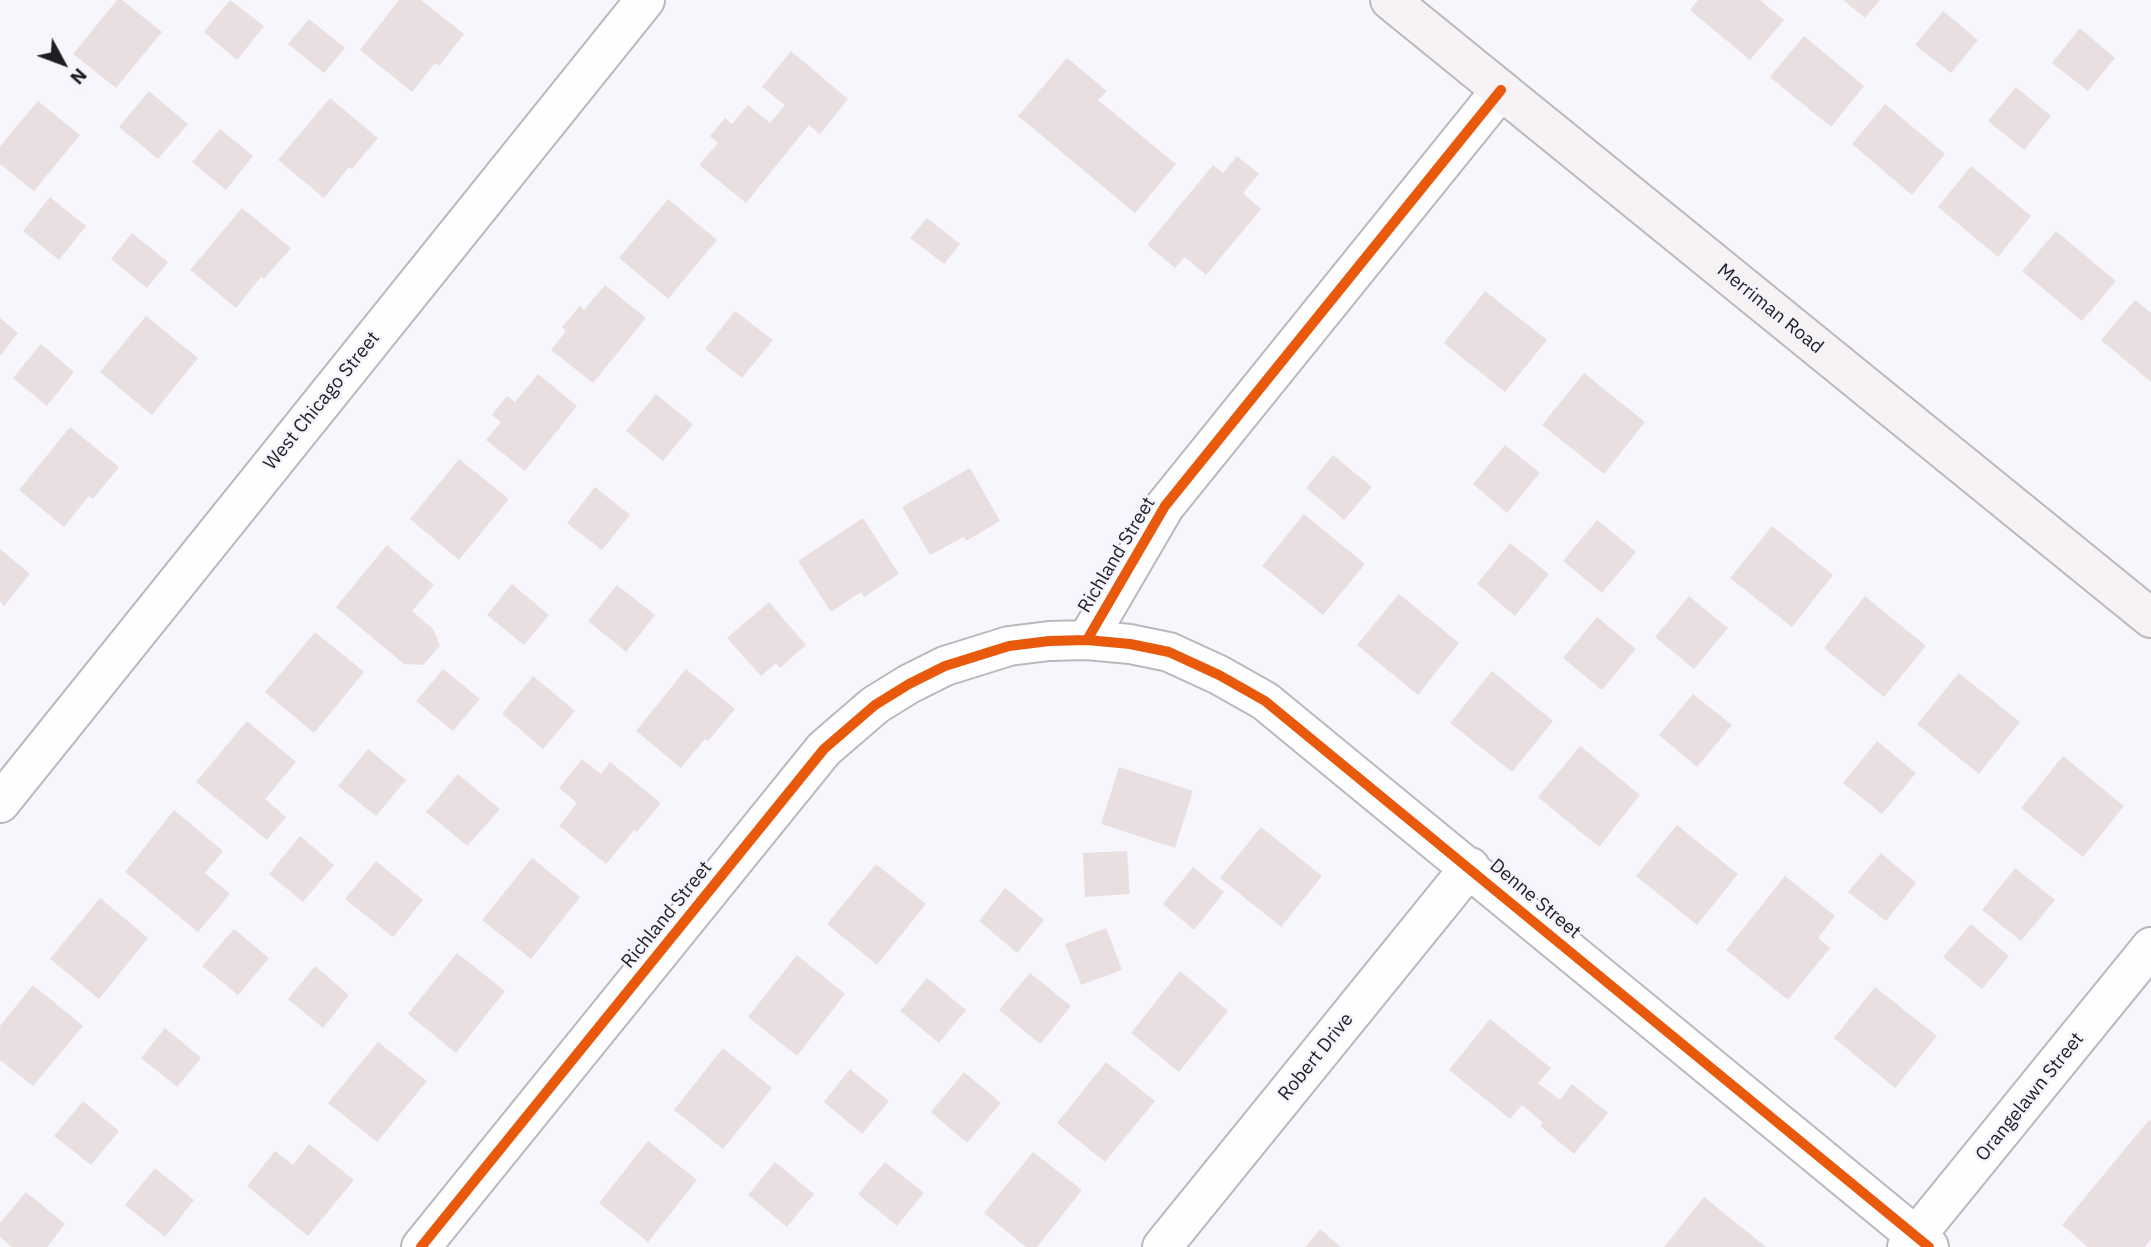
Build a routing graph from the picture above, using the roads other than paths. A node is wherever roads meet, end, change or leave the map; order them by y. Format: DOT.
graph roads {
  1 [pos="645,0"];
  2 [pos="1390,0"];
  3 [pos="1501,90"];
  4 [pos="2151,618"];
  5 [pos="1087,640"];
  6 [pos="0,803"];
  7 [pos="1470,867"];
  8 [pos="2151,947"];
  9 [pos="1918,1243"];
  10 [pos="421,1247"];
  11 [pos="1162,1247"];
  1 -- 6 [label="street, West Chicago Street"];
  2 -- 3 [label="main road, Merriman Road"];
  3 -- 4 [label="main road, Merriman Road"];
  3 -- 5 [label="street, Richland Street"];
  5 -- 7 [label="street, Denne Street"];
  5 -- 10 [label="street, Richland Street"];
  7 -- 9 [label="street, Denne Street"];
  7 -- 11 [label="street, Robert Drive"];
  8 -- 9 [label="street, Orangelawn Street"];
}
